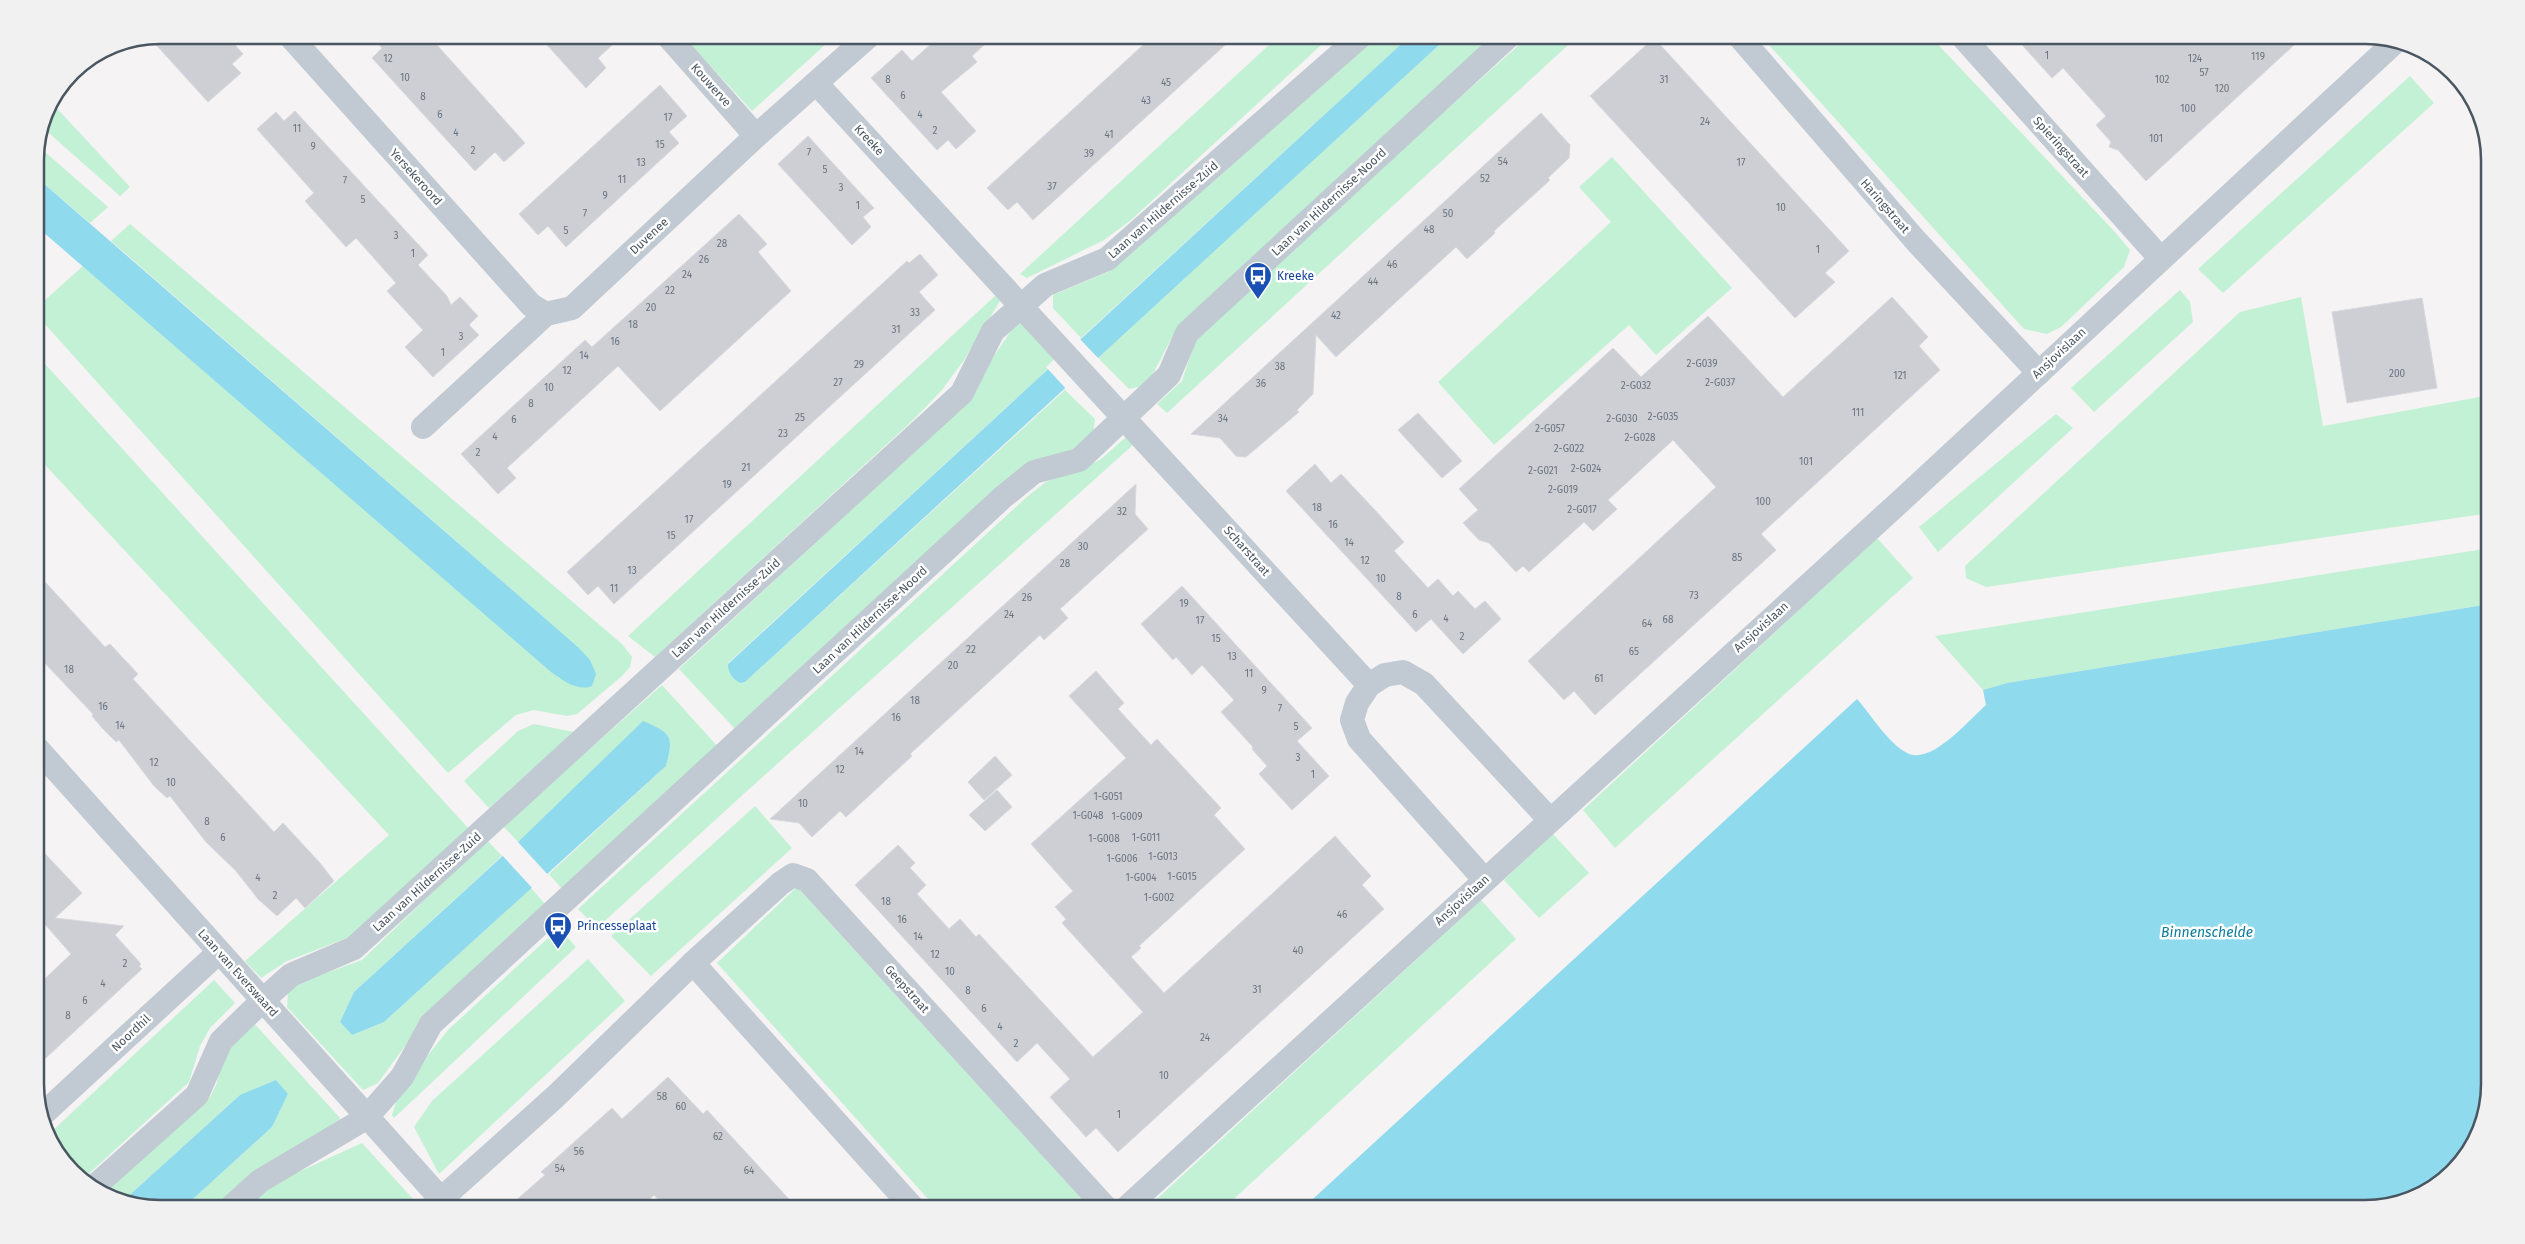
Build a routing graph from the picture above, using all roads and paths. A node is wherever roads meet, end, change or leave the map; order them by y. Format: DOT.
graph roads {
  1 [pos="297,44"];
  2 [pos="675,44"];
  3 [pos="860,44"];
  4 [pos="1352,44"];
  5 [pos="1500,44"];
  6 [pos="1746,44"];
  7 [pos="1969,44"];
  8 [pos="2390,47"];
  9 [pos="817,84"];
  10 [pos="756,136"];
  11 [pos="2160,258"];
  12 [pos="1021,306"];
  13 [pos="546,314"];
  14 [pos="2039,373"];
  15 [pos="1123,418"];
  16 [pos="423,427"];
  17 [pos="1369,685"];
  18 [pos="44,756"];
  19 [pos="1550,820"];
  20 [pos="1484,879"];
  21 [pos="219,952"];
  22 [pos="693,963"];
  23 [pos="263,1000"];
  24 [pos="47,1110"];
  25 [pos="366,1118"];
  26 [pos="99,1183"];
  27 [pos="239,1200"];
  28 [pos="432,1200"];
  29 [pos="439,1200"];
  30 [pos="906,1200"];
  31 [pos="1099,1200"];
  32 [pos="1135,1200"];
  1 -- 13 [label="street, Yersekeroord"];
  2 -- 10 [label="street, Kouwerve"];
  3 -- 9 [label="street, Duvenee"];
  4 -- 12 [label="street, Laan van Hildernisse-Zuid"];
  5 -- 15 [label="street, Laan van Hildernisse-Noord"];
  6 -- 14 [label="street, Haringstraat"];
  7 -- 11 [label="street, Spieringstraat"];
  8 -- 11 [label="street, Ansjovislaan"];
  9 -- 10 [label="street, Duvenee"];
  9 -- 12 [label="street, Kreeke"];
  10 -- 13 [label="street, Duvenee"];
  11 -- 14 [label="street, Ansjovislaan"];
  12 -- 15 [label="street, Kreeke"];
  12 -- 23 [label="street, Laan van Hildernisse-Zuid"];
  13 -- 16 [label="street, Duvenee"];
  14 -- 19 [label="street, Ansjovislaan"];
  15 -- 17 [label="street, Scharstraat"];
  15 -- 25 [label="street, Laan van Hildernisse-Noord"];
  17 -- 19 [label="street"];
  17 -- 20 [label="street"];
  18 -- 21 [label="street, Laan van Everswaard"];
  19 -- 20 [label="street, Ansjovislaan"];
  20 -- 32 [label="street, Ansjovislaan"];
  21 -- 23 [label="street, Laan van Everswaard"];
  21 -- 24 [label="street, Noordhil"];
  22 -- 29 [label="street"];
  22 -- 30 [label="street"];
  22 -- 31 [label="street, Geepstraat"];
  23 -- 25 [label="street, Laan van Everswaard"];
  23 -- 26 [label="street, Laan van Hildernisse-Zuid"];
  25 -- 27 [label="street, Laan van Hildernisse-Noord"];
  25 -- 28 [label="street, Laan van Everswaard"];
}
